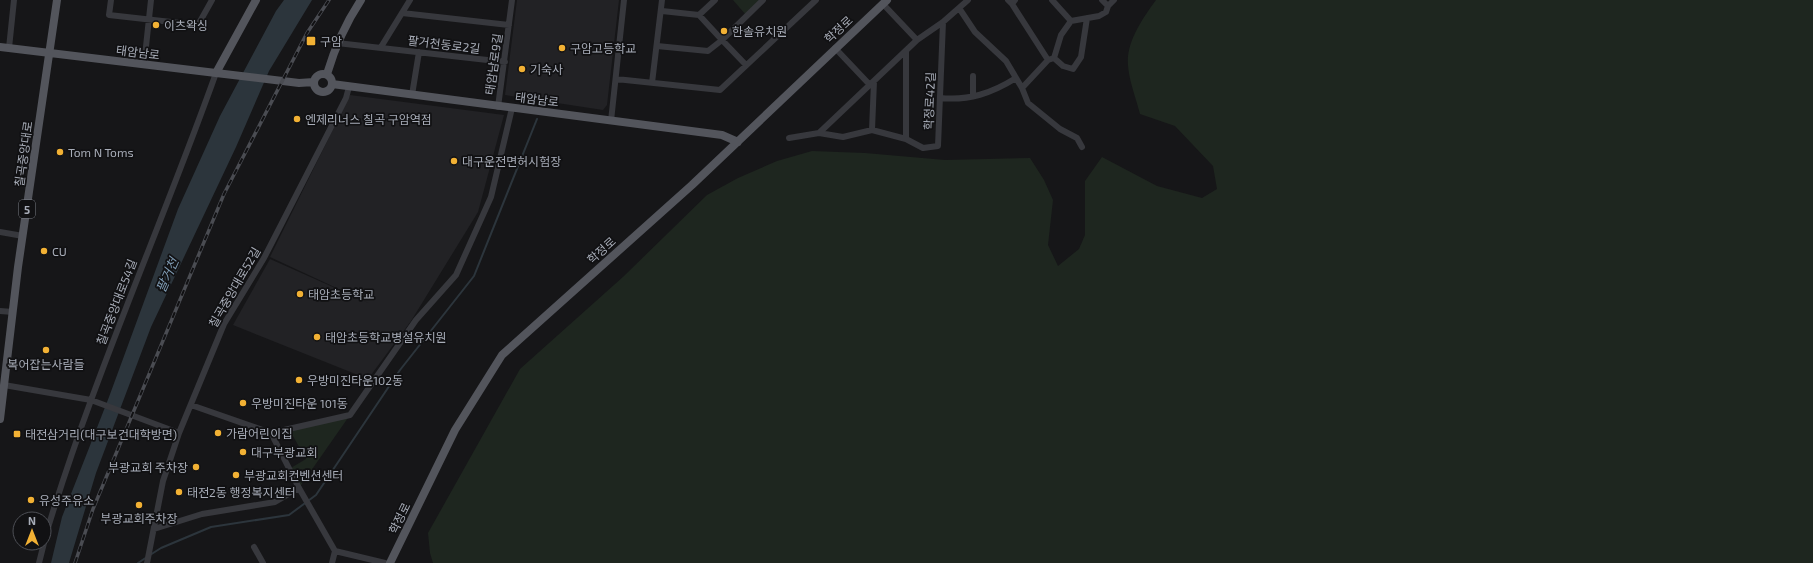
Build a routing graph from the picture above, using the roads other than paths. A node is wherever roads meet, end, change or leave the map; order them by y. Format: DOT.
graph roads {
  1 [pos="14,0"];
  2 [pos="57,0"];
  3 [pos="111,0"];
  4 [pos="151,0"];
  5 [pos="212,0"];
  6 [pos="256,0"];
  7 [pos="361,0"];
  8 [pos="410,0"];
  9 [pos="512,0"];
  10 [pos="624,0"];
  11 [pos="662,0"];
  12 [pos="715,0"];
  13 [pos="763,0"];
  14 [pos="968,0"];
  15 [pos="1052,0"];
  16 [pos="1102,0"];
  17 [pos="1114,0"];
  18 [pos="1012,1"];
  19 [pos="811,2"];
  20 [pos="885,2"];
  21 [pos="1108,6"];
  22 [pos="959,8"];
  23 [pos="662,11"];
  24 [pos="402,13"];
  25 [pos="699,16"];
  26 [pos="1087,18"];
  27 [pos="149,19"];
  28 [pos="1072,21"];
  29 [pos="942,22"];
  30 [pos="509,25"];
  31 [pos="722,40"];
  32 [pos="917,40"];
  33 [pos="337,43"];
  34 [pos="658,46"];
  35 [pos="0,47"];
  36 [pos="381,47"];
  37 [pos="9,48"];
  38 [pos="835,48"];
  39 [pos="906,51"];
  40 [pos="419,52"];
  41 [pos="50,53"];
  42 [pos="1051,59"];
  43 [pos="505,62"];
  44 [pos="144,65"];
  45 [pos="746,65"];
  46 [pos="220,74"];
  47 [pos="326,74"];
  48 [pos="973,76"];
  49 [pos="1016,78"];
  50 [pos="616,79"];
  51 [pos="314,82"];
  52 [pos="652,83"];
  53 [pos="872,83"];
  54 [pos="332,84"];
  55 [pos="349,87"];
  56 [pos="1022,88"];
  57 [pos="412,95"];
  58 [pos="973,96"];
  59 [pos="940,98"];
  60 [pos="498,106"];
  61 [pos="512,108"];
  62 [pos="611,121"];
  63 [pos="872,130"];
  64 [pos="819,133"];
  65 [pos="790,138"];
  66 [pos="906,139"];
  67 [pos="738,142"];
  68 [pos="1082,147"];
  69 [pos="0,232"];
  70 [pos="23,236"];
  71 [pos="0,310"];
  72 [pos="13,312"];
  73 [pos="4,385"];
  74 [pos="94,401"];
  75 [pos="191,405"];
  76 [pos="0,419"];
  77 [pos="179,433"];
  78 [pos="271,434"];
  79 [pos="299,488"];
  80 [pos="52,515"];
  81 [pos="154,529"];
  82 [pos="254,548"];
  83 [pos="42,551"];
  84 [pos="335,551"];
  85 [pos="39,563"];
  86 [pos="147,563"];
  87 [pos="263,563"];
  88 [pos="332,563"];
  89 [pos="386,563"];
  90 [pos="390,563"];
  1 -- 37 [label="street"];
  2 -- 41 [label="main road, 칠곡중앙대로 / 5"];
  3 -- 27 [label="street"];
  4 -- 27 [label="street"];
  5 -- 27 [label="street"];
  6 -- 46 [label="main road"];
  7 -- 33 [label="main road"];
  8 -- 24 [label="street, 팔거천동로2길"];
  9 -- 30 [label="street, 태암남로9길"];
  10 -- 50 [label="street"];
  11 -- 23 [label="street"];
  12 -- 25 [label="street"];
  13 -- 31 [label="street"];
  14 -- 22 [label="street"];
  15 -- 28 [label="street"];
  16 -- 21 [label="street"];
  17 -- 21 [label="street"];
  18 -- 42 [label="street"];
  19 -- 45 [label="street"];
  20 -- 32 [label="street"];
  20 -- 38 [label="main road, 학정로"];
  21 -- 26 [label="street"];
  22 -- 29 [label="street"];
  22 -- 49 [label="street"];
  23 -- 25 [label="street"];
  23 -- 34 [label="street"];
  24 -- 30 [label="street, 태암남로9길"];
  24 -- 36 [label="street, 팔거천동로2길"];
  25 -- 31 [label="street"];
  26 -- 28 [label="street"];
  26 -- 42 [label="street"];
  27 -- 44 [label="street"];
  28 -- 42 [label="street"];
  29 -- 32 [label="street"];
  29 -- 59 [label="street, 학정로42길"];
  30 -- 43 [label="street, 태암남로9길"];
  31 -- 34 [label="street"];
  31 -- 45 [label="street"];
  32 -- 39 [label="street"];
  33 -- 36 [label="street, 팔거천동로2길"];
  33 -- 47 [label="main road"];
  34 -- 52 [label="street"];
  35 -- 37 [label="main road, 태암남로"];
  36 -- 40 [label="street, 팔거천동로2길"];
  37 -- 41 [label="main road, 태암남로"];
  38 -- 53 [label="street"];
  38 -- 67 [label="main road, 학정로"];
  39 -- 53 [label="street"];
  39 -- 66 [label="street, 학정로42길"];
  40 -- 43 [label="street, 팔거천동로2길"];
  40 -- 57 [label="street"];
  41 -- 44 [label="main road, 태암남로"];
  41 -- 70 [label="main road, 칠곡중앙대로 / 5"];
  42 -- 56 [label="street"];
  43 -- 60 [label="street, 태암남로9길"];
  44 -- 46 [label="main road, 태암남로"];
  45 -- 52 [label="street"];
  46 -- 51 [label="main road, 태암남로"];
  46 -- 74 [label="street, 칠곡중앙대로54길"];
  47 -- 51 [label="main road"];
  47 -- 54 [label="main road"];
  48 -- 58 [label="street"];
  49 -- 56 [label="street"];
  49 -- 58 [label="street"];
  50 -- 52 [label="street"];
  50 -- 62 [label="street"];
  51 -- 54 [label="main road"];
  53 -- 63 [label="street"];
  53 -- 64 [label="street"];
  54 -- 55 [label="main road, 태암남로"];
  55 -- 57 [label="main road, 태암남로"];
  55 -- 75 [label="street, 칠곡중앙대로52길"];
  56 -- 68 [label="street"];
  57 -- 60 [label="main road, 태암남로"];
  58 -- 59 [label="street"];
  59 -- 66 [label="street, 학정로42길"];
  60 -- 61 [label="main road, 태암남로"];
  61 -- 62 [label="main road, 태암남로"];
  61 -- 78 [label="street"];
  62 -- 67 [label="main road, 태암남로"];
  63 -- 64 [label="street, 학정로42길"];
  63 -- 66 [label="street, 학정로42길"];
  64 -- 65 [label="street"];
  67 -- 90 [label="main road, 학정로"];
  69 -- 70 [label="street"];
  70 -- 72 [label="main road, 칠곡중앙대로 / 5"];
  71 -- 72 [label="street"];
  72 -- 73 [label="main road, 칠곡중앙대로 / 5"];
  73 -- 74 [label="street"];
  73 -- 76 [label="main road, 칠곡중앙대로 / 5"];
  74 -- 77 [label="street"];
  74 -- 80 [label="street, 칠곡중앙대로54길"];
  75 -- 77 [label="street, 칠곡중앙대로52길"];
  75 -- 78 [label="street"];
  77 -- 81 [label="street, 칠곡중앙대로52길"];
  78 -- 79 [label="street"];
  79 -- 81 [label="street"];
  79 -- 84 [label="street"];
  81 -- 86 [label="street, 칠곡중앙대로52길"];
  82 -- 87 [label="street"];
  83 -- 85 [label="street, 칠곡중앙대로54길"];
  84 -- 88 [label="street"];
  84 -- 89 [label="street"];
}
